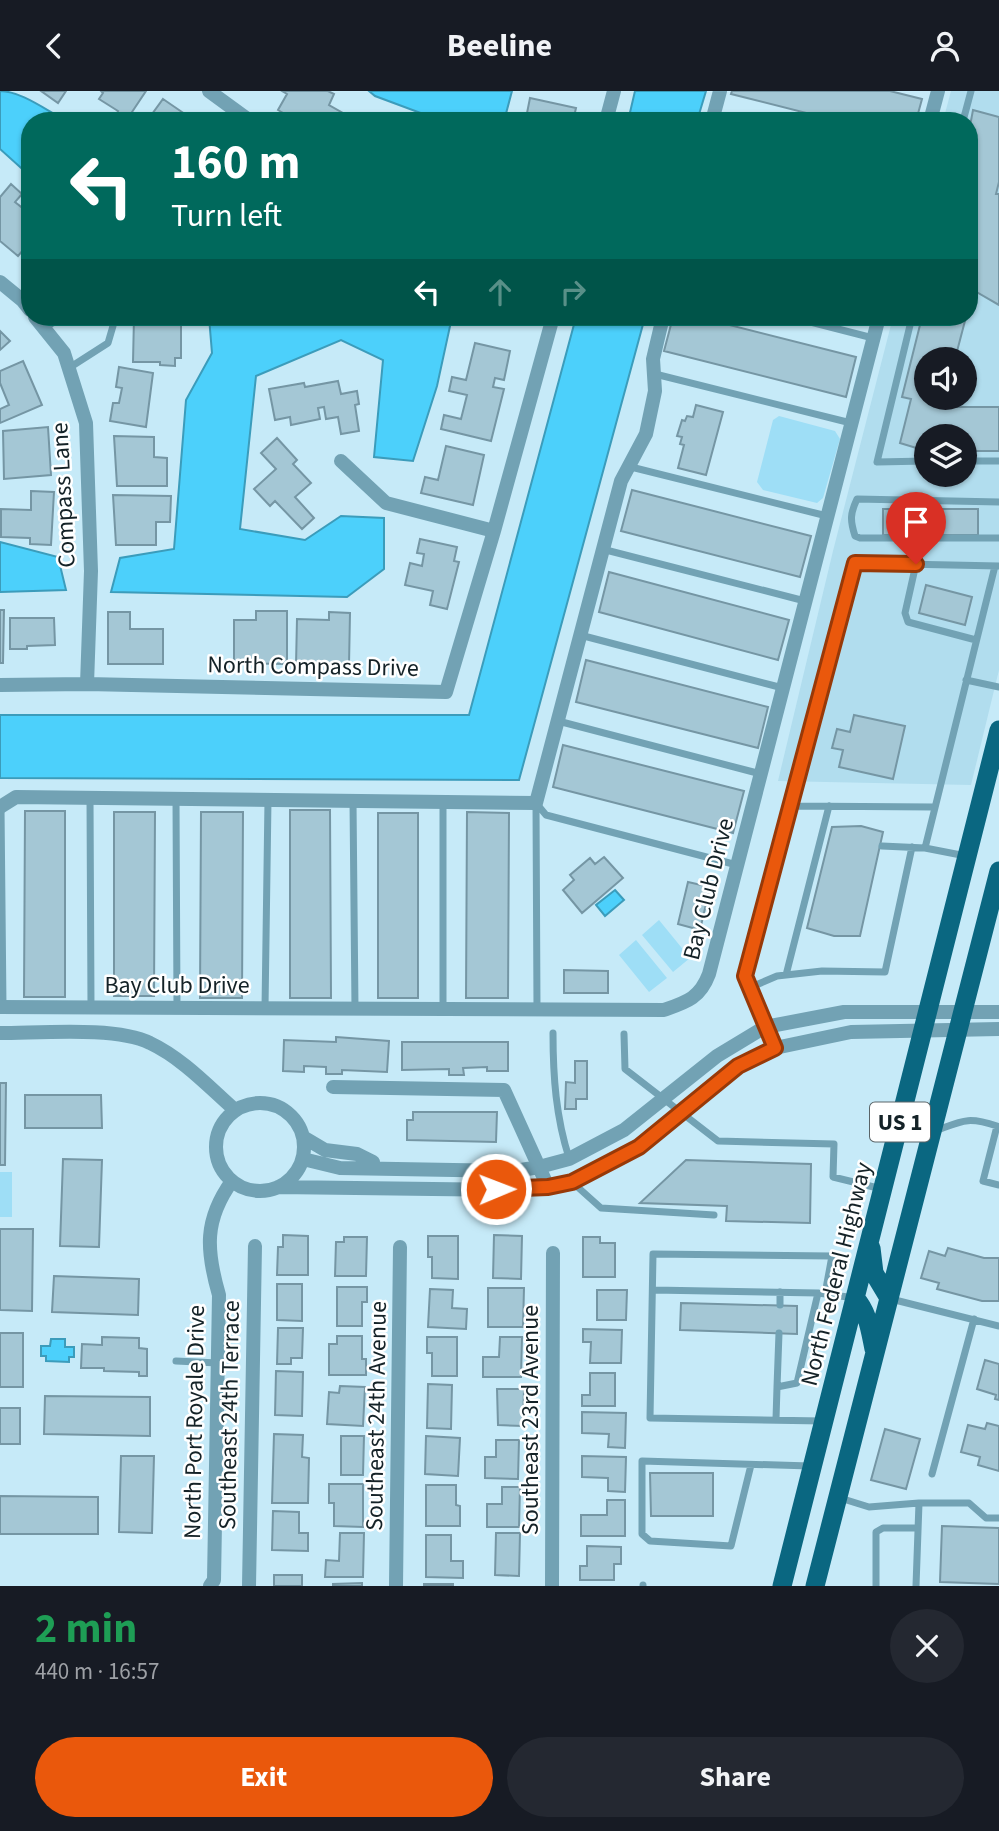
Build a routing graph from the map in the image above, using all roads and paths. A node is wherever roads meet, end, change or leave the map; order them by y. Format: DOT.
graph roads {
  1 [pos="209,91"];
  2 [pos="614,91"];
  3 [pos="719,91"];
  4 [pos="938,91"];
  5 [pos="971,91"];
  6 [pos="238,112"];
  7 [pos="608,112"];
  8 [pos="714,112"];
  9 [pos="932,112"];
  10 [pos="965,112"];
  11 [pos="0,282"];
  12 [pos="21,302"];
  13 [pos="42,326"];
  14 [pos="113,326"];
  15 [pos="551,326"];
  16 [pos="661,326"];
  17 [pos="826,326"];
  18 [pos="876,326"];
  19 [pos="910,326"];
  20 [pos="873,338"];
  21 [pos="68,368"];
  22 [pos="654,374"];
  23 [pos="851,423"];
  24 [pos="341,461"];
  25 [pos="914,461"];
  26 [pos="977,461"];
  27 [pos="999,461"];
  28 [pos="631,467"];
  29 [pos="999,502"];
  30 [pos="827,516"];
  31 [pos="494,531"];
  32 [pos="999,538"];
  33 [pos="602,548"];
  34 [pos="916,564"];
  35 [pos="997,566"];
  36 [pos="805,601"];
  37 [pos="580,635"];
  38 [pos="976,640"];
  39 [pos="966,680"];
  40 [pos="87,684"];
  41 [pos="0,685"];
  42 [pos="999,687"];
  43 [pos="783,688"];
  44 [pos="557,721"];
  45 [pos="999,730"];
  46 [pos="761,774"];
  47 [pos="90,797"];
  48 [pos="176,798"];
  49 [pos="268,800"];
  50 [pos="354,801"];
  51 [pos="443,801"];
  52 [pos="536,803"];
  53 [pos="789,806"];
  54 [pos="829,806"];
  55 [pos="0,807"];
  56 [pos="934,807"];
  57 [pos="882,846"];
  58 [pos="912,847"];
  59 [pos="925,848"];
  60 [pos="967,856"];
  61 [pos="737,866"];
  62 [pos="999,871"];
  63 [pos="786,975"];
  64 [pos="749,988"];
  65 [pos="2,1007"];
  66 [pos="91,1007"];
  67 [pos="177,1008"];
  68 [pos="265,1009"];
  69 [pos="355,1009"];
  70 [pos="443,1009"];
  71 [pos="537,1010"];
  72 [pos="964,1011"];
  73 [pos="929,1012"];
  74 [pos="999,1012"];
  75 [pos="765,1027"];
  76 [pos="999,1029"];
  77 [pos="923,1031"];
  78 [pos="957,1031"];
  79 [pos="0,1033"];
  80 [pos="553,1033"];
  81 [pos="624,1034"];
  82 [pos="775,1048"];
  83 [pos="333,1087"];
  84 [pos="664,1099"];
  85 [pos="235,1110"];
  86 [pos="681,1112"];
  87 [pos="999,1117"];
  88 [pos="996,1126"];
  89 [pos="931,1133"];
  90 [pos="304,1148"];
  91 [pos="569,1159"];
  92 [pos="349,1167"];
  93 [pos="539,1167"];
  94 [pos="394,1168"];
  95 [pos="232,1181"];
  96 [pos="572,1182"];
  97 [pos="999,1185"];
  98 [pos="278,1187"];
  99 [pos="548,1187"];
  100 [pos="349,1188"];
  101 [pos="883,1189"];
  102 [pos="714,1215"];
  103 [pos="870,1240"];
  104 [pos="255,1245"];
  105 [pos="400,1247"];
  106 [pos="553,1254"];
  107 [pos="653,1290"];
  108 [pos="780,1292"];
  109 [pos="822,1294"];
  110 [pos="855,1298"];
  111 [pos="889,1298"];
  112 [pos="780,1305"];
  113 [pos="974,1319"];
  114 [pos="999,1326"];
  115 [pos="779,1333"];
  116 [pos="874,1353"];
  117 [pos="176,1361"];
  118 [pos="218,1363"];
  119 [pos="778,1387"];
  120 [pos="776,1419"];
  121 [pos="823,1421"];
  122 [pos="751,1465"];
  123 [pos="812,1466"];
  124 [pos="932,1474"];
  125 [pos="838,1497"];
  126 [pos="919,1503"];
  127 [pos="999,1518"];
  128 [pos="917,1528"];
  129 [pos="209,1586"];
  130 [pos="249,1586"];
  131 [pos="396,1586"];
  132 [pos="552,1586"];
  133 [pos="782,1586"];
  134 [pos="815,1586"];
  135 [pos="876,1586"];
  136 [pos="916,1586"];
  1 -- 6 [label="street"];
  2 -- 7 [label="street"];
  3 -- 8 [label="street"];
  4 -- 9 [label="street"];
  5 -- 10 [label="lane"];
  11 -- 12 [label="street"];
  13 -- 21 [label="street, Compass Lane"];
  14 -- 21 [label="lane"];
  15 -- 31 [label="street, North Compass Drive"];
  16 -- 22 [label="street"];
  17 -- 20 [label="lane"];
  18 -- 20 [label="street, Bay Club Drive"];
  19 -- 25 [label="lane"];
  20 -- 23 [label="street, Bay Club Drive"];
  21 -- 40 [label="street, Compass Lane"];
  22 -- 23 [label="lane"];
  22 -- 28 [label="street"];
  23 -- 30 [label="street, Bay Club Drive"];
  24 -- 31 [label="street"];
  26 -- 27 [label="lane"];
  28 -- 30 [label="lane"];
  28 -- 33 [label="street"];
  29 -- 32 [label="lane"];
  30 -- 36 [label="street, Bay Club Drive"];
  31 -- 40 [label="street, North Compass Drive"];
  33 -- 36 [label="lane"];
  33 -- 37 [label="street"];
  34 -- 35 [label="lane"];
  34 -- 38 [label="lane"];
  34 -- 53 [label="lane"];
  35 -- 38 [label="lane"];
  36 -- 43 [label="street, Bay Club Drive"];
  37 -- 43 [label="lane"];
  37 -- 44 [label="street"];
  38 -- 39 [label="lane"];
  39 -- 42 [label="lane"];
  39 -- 56 [label="lane"];
  40 -- 41 [label="street, North Compass Drive"];
  43 -- 46 [label="street, Bay Club Drive"];
  44 -- 46 [label="lane"];
  44 -- 52 [label="street"];
  45 -- 60 [label="main road, North Federal Highway / US 1"];
  46 -- 61 [label="street, Bay Club Drive"];
  47 -- 48 [label="street"];
  47 -- 55 [label="street"];
  47 -- 66 [label="lane"];
  48 -- 49 [label="street"];
  48 -- 67 [label="lane"];
  49 -- 50 [label="street"];
  49 -- 68 [label="lane"];
  50 -- 51 [label="street"];
  50 -- 69 [label="lane"];
  51 -- 52 [label="street"];
  51 -- 70 [label="lane"];
  52 -- 61 [label="lane"];
  52 -- 71 [label="lane"];
  53 -- 54 [label="lane"];
  53 -- 64 [label="lane"];
  54 -- 56 [label="lane"];
  54 -- 63 [label="lane"];
  55 -- 65 [label="lane"];
  56 -- 59 [label="lane"];
  57 -- 58 [label="lane"];
  58 -- 59 [label="lane"];
  58 -- 63 [label="lane"];
  59 -- 60 [label="lane"];
  60 -- 73 [label="main road, North Federal Highway / US 1"];
  61 -- 71 [label="street, Bay Club Drive"];
  62 -- 72 [label="main road, US 1"];
  63 -- 64 [label="lane"];
  64 -- 75 [label="lane"];
  65 -- 66 [label="street, Bay Club Drive"];
  66 -- 67 [label="street, Bay Club Drive"];
  67 -- 68 [label="street, Bay Club Drive"];
  68 -- 69 [label="street, Bay Club Drive"];
  69 -- 70 [label="street, Bay Club Drive"];
  70 -- 71 [label="street, Bay Club Drive"];
  72 -- 73 [label="street"];
  72 -- 74 [label="street"];
  72 -- 78 [label="main road, US 1"];
  73 -- 75 [label="street"];
  73 -- 77 [label="main road, North Federal Highway / US 1"];
  75 -- 82 [label="lane"];
  75 -- 84 [label="street"];
  76 -- 78 [label="street"];
  77 -- 78 [label="street"];
  77 -- 82 [label="street"];
  77 -- 101 [label="main road, North Federal Highway / US 1"];
  78 -- 89 [label="main road, US 1"];
  79 -- 85 [label="street"];
  80 -- 91 [label="lane"];
  81 -- 84 [label="lane"];
  82 -- 86 [label="street"];
  83 -- 93 [label="street"];
  84 -- 86 [label="lane"];
  84 -- 91 [label="street"];
  85 -- 90 [label="street"];
  85 -- 95 [label="street"];
  86 -- 96 [label="street"];
  86 -- 101 [label="lane"];
  87 -- 88 [label="lane"];
  88 -- 89 [label="lane"];
  88 -- 97 [label="lane"];
  89 -- 111 [label="main road, US 1"];
  90 -- 92 [label="street"];
  90 -- 94 [label="street"];
  90 -- 98 [label="street"];
  91 -- 93 [label="street"];
  92 -- 94 [label="street"];
  92 -- 100 [label="street"];
  93 -- 94 [label="street"];
  93 -- 99 [label="street"];
  95 -- 98 [label="street"];
  95 -- 118 [label="street, North Port Royale Drive"];
  96 -- 99 [label="street"];
  96 -- 102 [label="lane"];
  98 -- 100 [label="street"];
  99 -- 100 [label="street"];
  101 -- 103 [label="main road, North Federal Highway / US 1"];
  103 -- 110 [label="main road, North Federal Highway / US 1"];
  103 -- 111 [label="main road"];
  104 -- 130 [label="street, Southeast 24th Terrace"];
  105 -- 131 [label="street, Southeast 24th Avenue"];
  106 -- 132 [label="street, Southeast 23rd Avenue"];
  107 -- 108 [label="lane"];
  107 -- 109 [label="lane"];
  107 -- 120 [label="lane"];
  108 -- 109 [label="lane"];
  108 -- 112 [label="lane"];
  109 -- 110 [label="lane"];
  109 -- 119 [label="lane"];
  110 -- 116 [label="main road"];
  110 -- 121 [label="main road, North Federal Highway / US 1"];
  111 -- 113 [label="lane"];
  111 -- 116 [label="main road, US 1"];
  113 -- 114 [label="lane"];
  113 -- 124 [label="lane"];
  115 -- 119 [label="lane"];
  116 -- 125 [label="main road, US 1"];
  117 -- 118 [label="lane"];
  118 -- 129 [label="street, North Port Royale Drive"];
  119 -- 120 [label="lane"];
  120 -- 121 [label="lane"];
  121 -- 123 [label="main road, North Federal Highway / US 1"];
  122 -- 122 [label="lane"];
  122 -- 123 [label="lane"];
  123 -- 133 [label="main road, North Federal Highway / US 1"];
  125 -- 126 [label="lane"];
  125 -- 134 [label="main road, US 1"];
  126 -- 127 [label="lane"];
  126 -- 128 [label="lane"];
  128 -- 135 [label="lane"];
  128 -- 136 [label="lane"];
}
